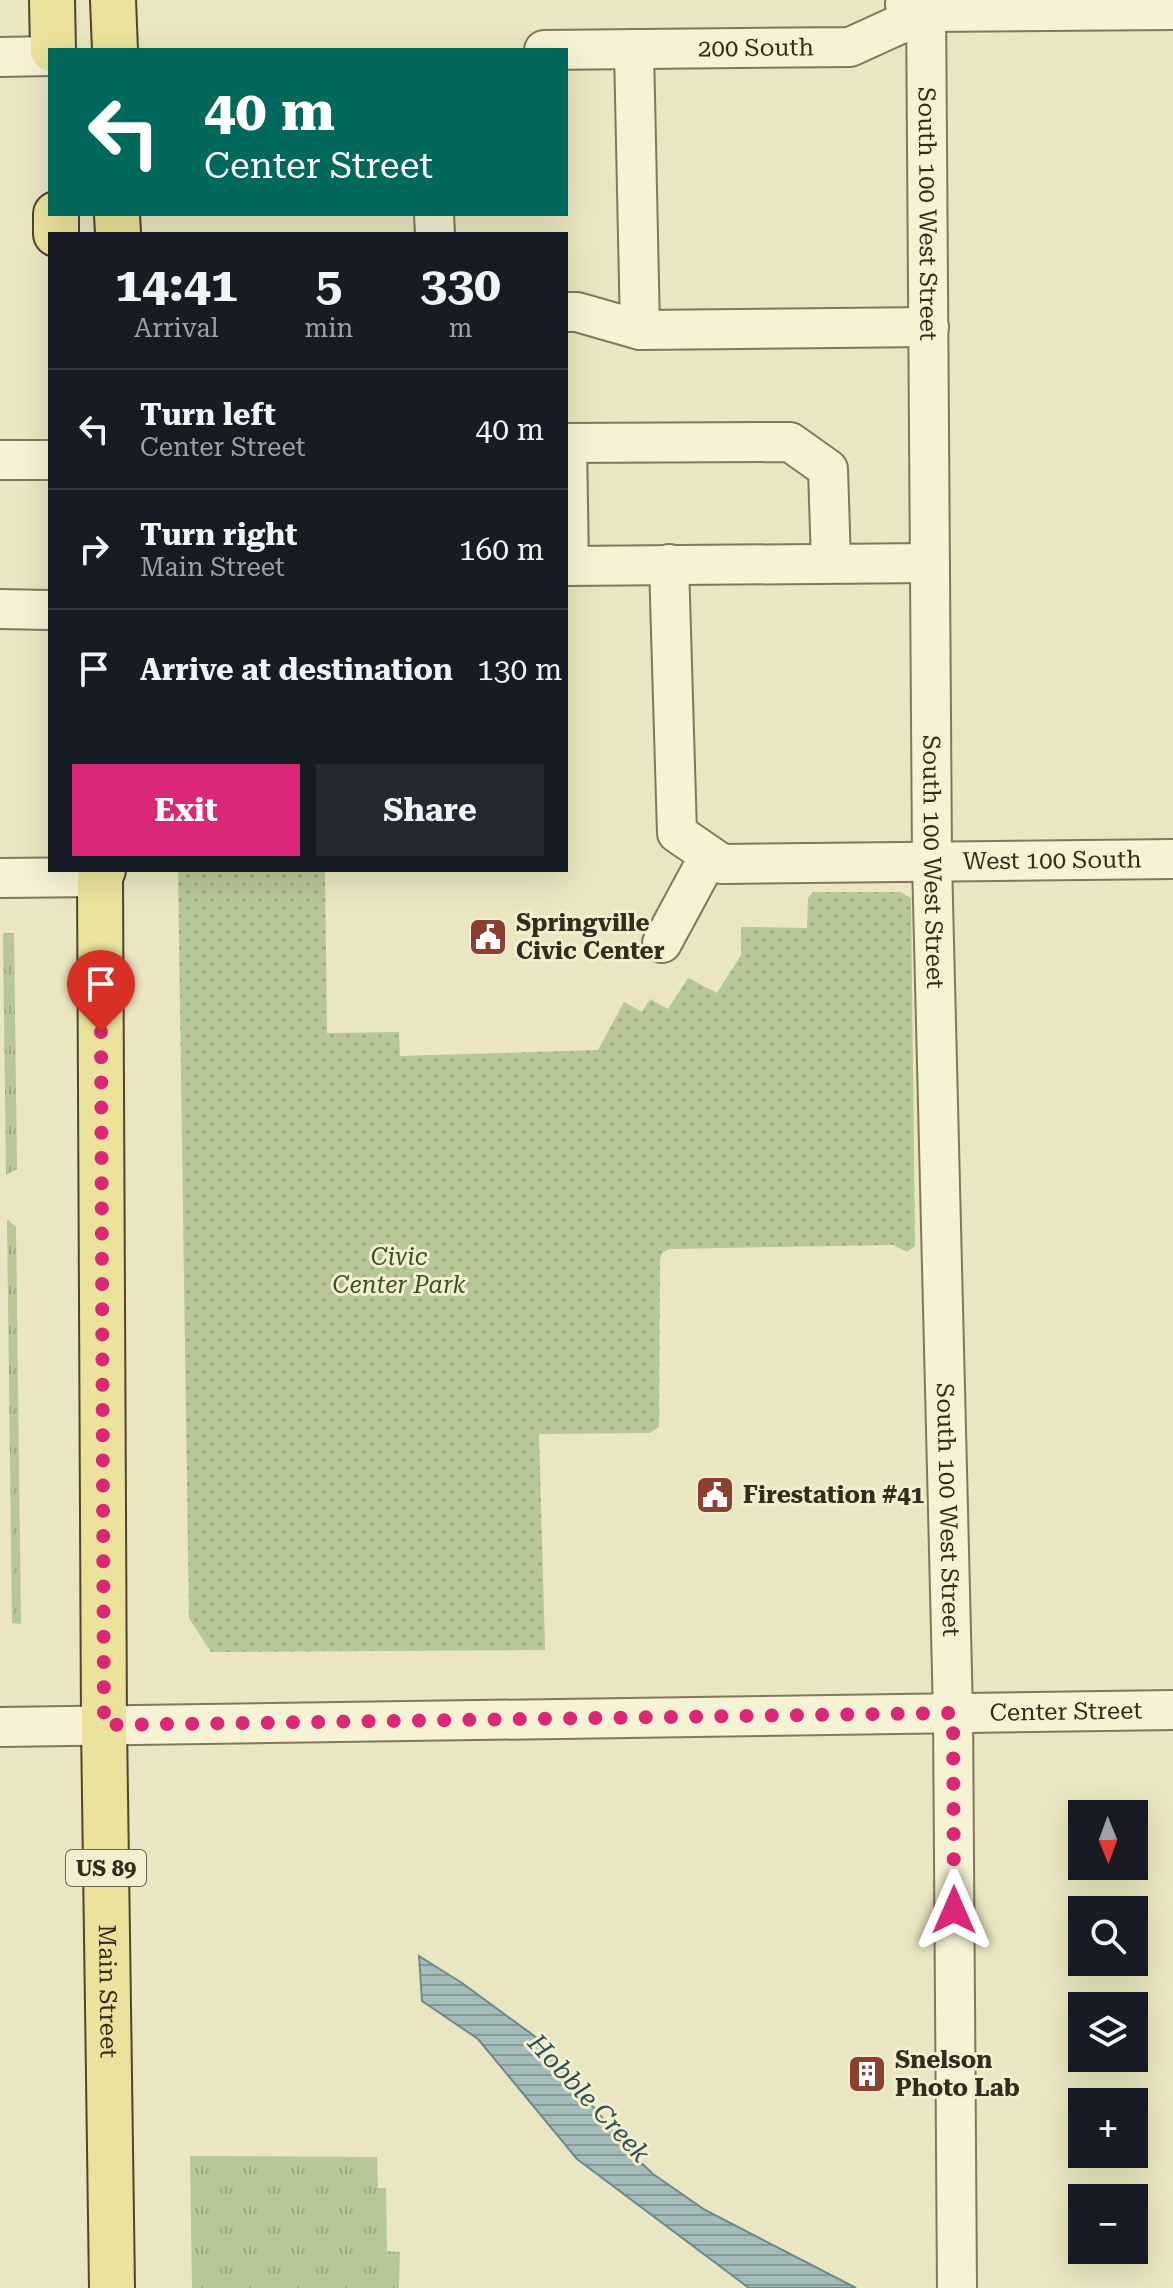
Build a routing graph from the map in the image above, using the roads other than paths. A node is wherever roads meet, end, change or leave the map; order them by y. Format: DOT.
graph roads {
  1 [pos="52,0"];
  2 [pos="113,0"];
  3 [pos="916,4"];
  4 [pos="1173,10"];
  5 [pos="53,48"];
  6 [pos="115,48"];
  7 [pos="634,49"];
  8 [pos="568,50"];
  9 [pos="48,56"];
  10 [pos="0,57"];
  11 [pos="568,312"];
  12 [pos="929,327"];
  13 [pos="640,330"];
  14 [pos="568,443"];
  15 [pos="0,460"];
  16 [pos="48,460"];
  17 [pos="831,563"];
  18 [pos="930,563"];
  19 [pos="669,564"];
  20 [pos="568,566"];
  21 [pos="0,609"];
  22 [pos="48,610"];
  23 [pos="709,856"];
  24 [pos="1173,859"];
  25 [pos="932,861"];
  26 [pos="100,872"];
  27 [pos="0,878"];
  28 [pos="662,943"];
  29 [pos="1173,1710"];
  30 [pos="953,1713"];
  31 [pos="104,1725"];
  32 [pos="0,1727"];
  33 [pos="112,2288"];
  34 [pos="957,2288"];
  1 -- 5 [label="main road"];
  2 -- 6 [label="main road"];
  3 -- 4 [label="street"];
  3 -- 7 [label="street, 200 South"];
  3 -- 12 [label="street, South 100 West Street"];
  7 -- 8 [label="street, 200 South"];
  7 -- 13 [label="street"];
  9 -- 10 [label="street"];
  11 -- 13 [label="street"];
  12 -- 13 [label="street"];
  12 -- 18 [label="street, South 100 West Street"];
  14 -- 17 [label="street"];
  15 -- 16 [label="street"];
  17 -- 18 [label="street"];
  17 -- 19 [label="street"];
  18 -- 25 [label="street, South 100 West Street"];
  19 -- 20 [label="street"];
  19 -- 23 [label="street"];
  21 -- 22 [label="street"];
  23 -- 25 [label="street, West 100 South"];
  23 -- 28 [label="street"];
  24 -- 25 [label="street, West 100 South"];
  25 -- 30 [label="street, South 100 West Street"];
  26 -- 27 [label="street"];
  26 -- 31 [label="main road, Main Street / US 89"];
  29 -- 30 [label="street, Center Street"];
  30 -- 31 [label="street, Center Street"];
  30 -- 34 [label="street, South 100 West Street"];
  31 -- 32 [label="street, Center Street"];
  31 -- 33 [label="main road, Main Street / US 89"];
}
